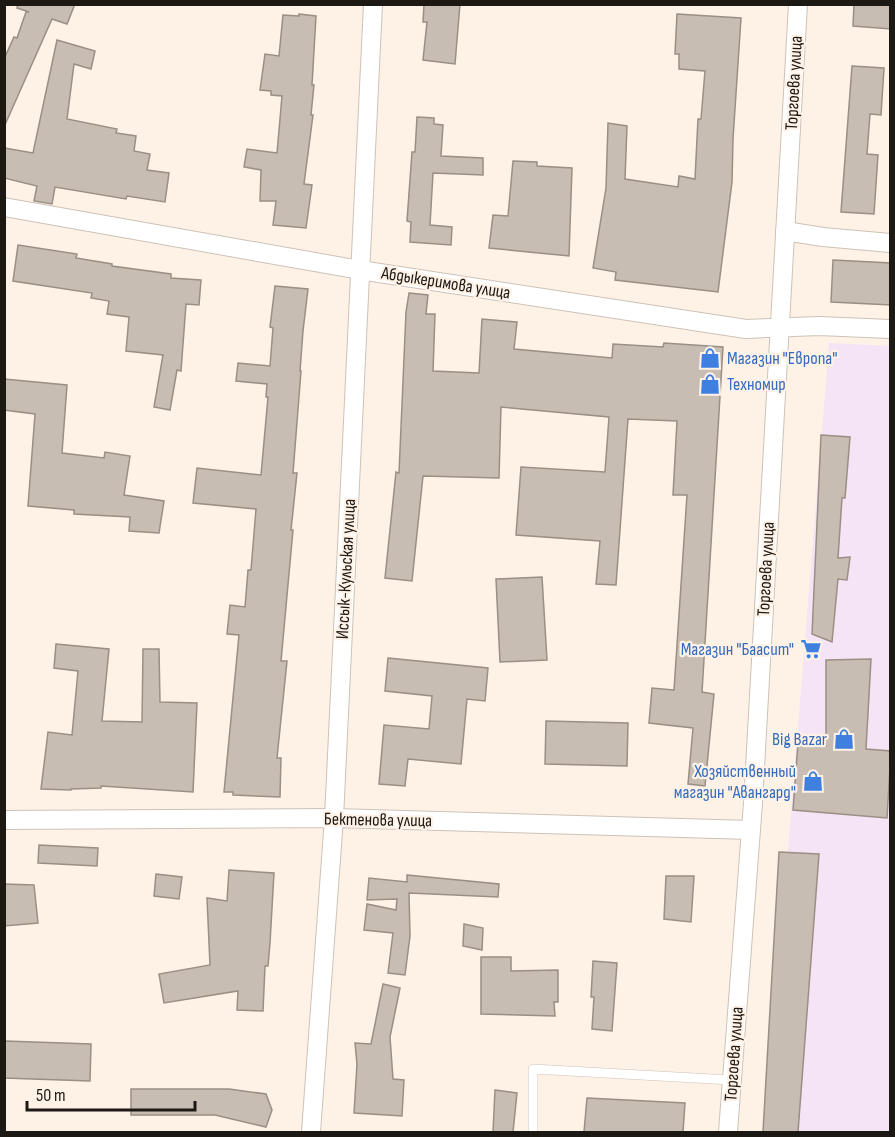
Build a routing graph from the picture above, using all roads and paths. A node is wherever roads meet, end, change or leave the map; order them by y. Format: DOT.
graph roads {
  1 [pos="373,4"];
  2 [pos="798,4"];
  3 [pos="4,207"];
  4 [pos="785,231"];
  5 [pos="891,243"];
  6 [pos="360,270"];
  7 [pos="780,328"];
  8 [pos="891,329"];
  9 [pos="334,818"];
  10 [pos="4,820"];
  11 [pos="751,830"];
  12 [pos="731,1080"];
  13 [pos="311,1132"];
  14 [pos="533,1132"];
  15 [pos="728,1132"];
  1 -- 6 [label="street, Иссык-Кульская улица"];
  2 -- 4 [label="street, Торгоева улица"];
  3 -- 6 [label="street, Абдыкеримова улица"];
  4 -- 5 [label="street"];
  4 -- 7 [label="street, Торгоева улица"];
  6 -- 7 [label="street, Абдыкеримова улица"];
  6 -- 9 [label="street, Иссык-Кульская улица"];
  7 -- 8 [label="street, Абдыкеримова улица"];
  7 -- 11 [label="street, Торгоева улица"];
  9 -- 10 [label="street, Бектенова улица"];
  9 -- 11 [label="street, Бектенова улица"];
  9 -- 13 [label="street, Иссык-Кульская улица"];
  11 -- 12 [label="street, Торгоева улица"];
  12 -- 14 [label="lane"];
  12 -- 15 [label="street, Торгоева улица"];
}
